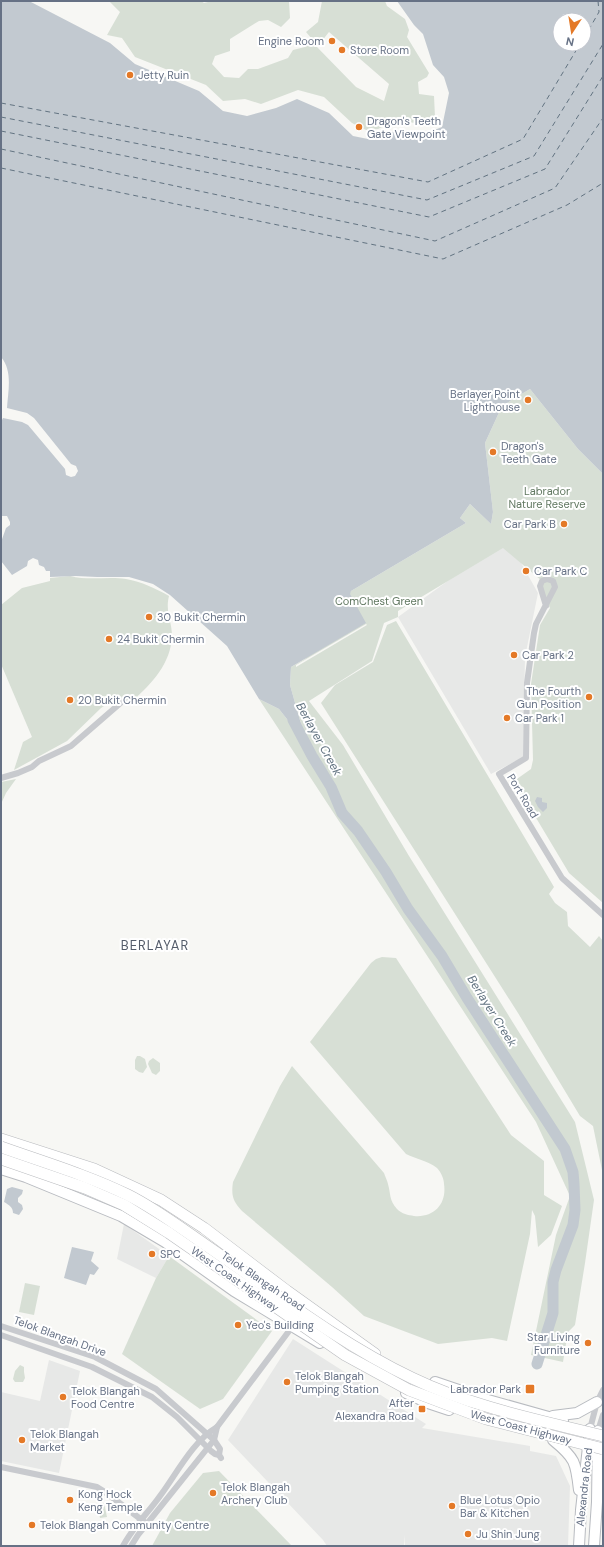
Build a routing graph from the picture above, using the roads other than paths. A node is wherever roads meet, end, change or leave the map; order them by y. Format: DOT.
graph roads {
  1 [pos="542,592"];
  2 [pos="554,592"];
  3 [pos="546,606"];
  4 [pos="124,700"];
  5 [pos="1,778"];
  6 [pos="603,915"];
  7 [pos="1,1139"];
  8 [pos="1,1142"];
  9 [pos="1,1147"];
  10 [pos="1,1159"];
  11 [pos="1,1169"];
  12 [pos="206,1242"];
  13 [pos="195,1262"];
  14 [pos="1,1326"];
  15 [pos="292,1327"];
  16 [pos="1,1335"];
  17 [pos="375,1354"];
  18 [pos="441,1385"];
  19 [pos="603,1390"];
  20 [pos="597,1402"];
  21 [pos="428,1403"];
  22 [pos="603,1415"];
  23 [pos="548,1417"];
  24 [pos="217,1427"];
  25 [pos="599,1432"];
  26 [pos="206,1433"];
  27 [pos="200,1440"];
  28 [pos="214,1440"];
  29 [pos="553,1440"];
  30 [pos="208,1448"];
  31 [pos="588,1449"];
  32 [pos="601,1451"];
  33 [pos="1,1467"];
  34 [pos="603,1488"];
  35 [pos="597,1502"];
  36 [pos="581,1510"];
  37 [pos="141,1520"];
  38 [pos="147,1524"];
  39 [pos="123,1546"];
  40 [pos="131,1546"];
  41 [pos="580,1546"];
  42 [pos="594,1546"];
  1 -- 2 [label="street"];
  1 -- 2 [label="street"];
  1 -- 3 [label="street"];
  2 -- 3 [label="street, Port Road"];
  3 -- 6 [label="street, Port Road"];
  4 -- 5 [label="street"];
  7 -- 17 [label="highway"];
  8 -- 12 [label="main road, Telok Blangah Road"];
  9 -- 25 [label="highway, West Coast Highway, bridge"];
  10 -- 32 [label="highway, West Coast Highway, bridge"];
  11 -- 13 [label="main road, Telok Blangah Road"];
  12 -- 13 [label="main road"];
  12 -- 17 [label="main road, Telok Blangah Road"];
  13 -- 15 [label="main road, Telok Blangah Road"];
  14 -- 26 [label="street, Telok Blangah Drive"];
  15 -- 21 [label="main road, Telok Blangah Road"];
  15 -- 24 [label="street"];
  16 -- 27 [label="street, Telok Blangah Drive"];
  17 -- 18 [label="main road, Telok Blangah Road"];
  18 -- 21 [label="main road"];
  18 -- 23 [label="main road, Telok Blangah Road"];
  19 -- 20 [label="street"];
  20 -- 23 [label="main road"];
  20 -- 25 [label="street"];
  21 -- 29 [label="main road, Telok Blangah Road"];
  22 -- 25 [label="street"];
  23 -- 25 [label="main road, Telok Blangah Road"];
  24 -- 26 [label="street"];
  24 -- 28 [label="street"];
  25 -- 31 [label="main road, Alexandra Road"];
  25 -- 32 [label="main road, Alexandra Road"];
  26 -- 27 [label="street"];
  26 -- 28 [label="street, Telok Blangah Drive"];
  27 -- 30 [label="street, Telok Blangah Drive"];
  27 -- 37 [label="street"];
  28 -- 30 [label="street"];
  28 -- 30 [label="street, Telok Blangah Drive"];
  29 -- 31 [label="main road, Telok Blangah Road"];
  29 -- 36 [label="main road"];
  30 -- 38 [label="street"];
  31 -- 32 [label="main road, Telok Blangah Road"];
  31 -- 36 [label="main road, Alexandra Road"];
  32 -- 35 [label="main road, Alexandra Road"];
  33 -- 37 [label="street"];
  34 -- 35 [label="main road"];
  35 -- 42 [label="main road, Alexandra Road"];
  36 -- 41 [label="main road, Alexandra Road"];
  37 -- 38 [label="street"];
  37 -- 39 [label="street"];
  38 -- 40 [label="street"];
}
